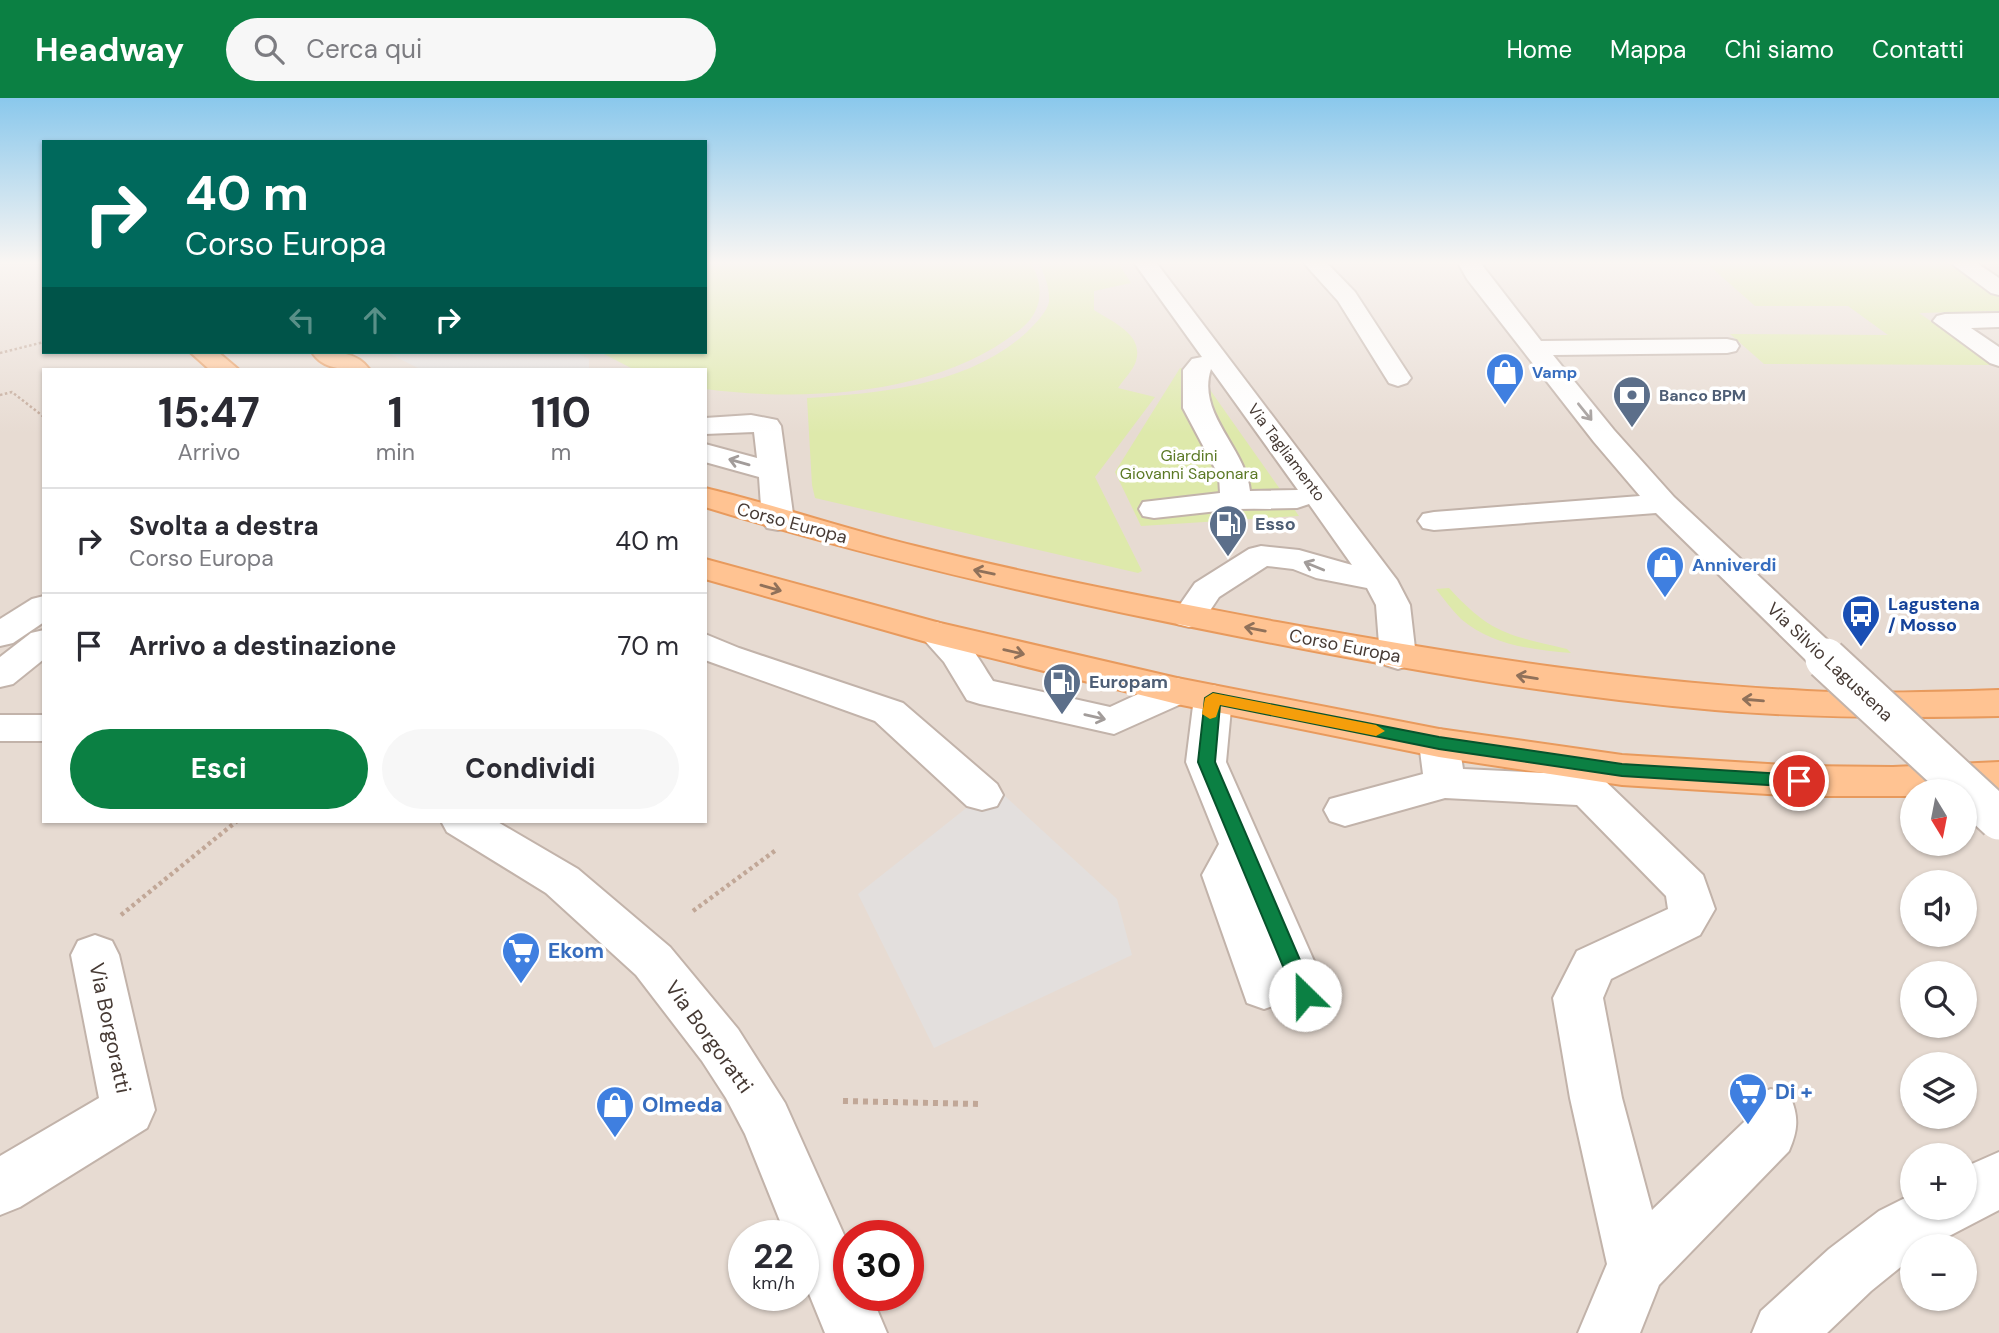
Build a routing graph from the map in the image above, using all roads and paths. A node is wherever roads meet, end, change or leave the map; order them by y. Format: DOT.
graph roads {
  1 [pos="1187,319"];
  2 [pos="1361,319"];
  3 [pos="1511,319"];
  4 [pos="1999,320"];
  5 [pos="42,343"];
  6 [pos="1727,346"];
  7 [pos="1535,348"];
  8 [pos="0,354"];
  9 [pos="205,354"];
  10 [pos="328,354"];
  11 [pos="1999,358"];
  12 [pos="1201,364"];
  13 [pos="225,368"];
  14 [pos="354,368"];
  15 [pos="1398,378"];
  16 [pos="0,395"];
  17 [pos="42,414"];
  18 [pos="707,426"];
  19 [pos="707,454"];
  20 [pos="773,472"];
  21 [pos="707,499"];
  22 [pos="1297,499"];
  23 [pos="1236,500"];
  24 [pos="1663,503"];
  25 [pos="1154,509"];
  26 [pos="778,520"];
  27 [pos="1434,521"];
  28 [pos="707,570"];
  29 [pos="1380,580"];
  30 [pos="42,607"];
  31 [pos="1189,617"];
  32 [pos="0,635"];
  33 [pos="42,643"];
  34 [pos="707,646"];
  35 [pos="1398,657"];
  36 [pos="0,675"];
  37 [pos="1195,695"];
  38 [pos="1999,703"];
  39 [pos="42,728"];
  40 [pos="0,729"];
  41 [pos="1442,763"];
  42 [pos="1999,777"];
  43 [pos="982,795"];
  44 [pos="1345,810"];
  45 [pos="1999,820"];
  46 [pos="235,823"];
  47 [pos="465,823"];
  48 [pos="776,850"];
  49 [pos="693,911"];
  50 [pos="94,955"];
  51 [pos="1284,992"];
  52 [pos="844,1101"];
  53 [pos="979,1104"];
  54 [pos="1771,1114"];
  55 [pos="1999,1180"];
  56 [pos="0,1187"];
  57 [pos="1977,1191"];
  58 [pos="1921,1220"];
  59 [pos="1637,1265"];
  60 [pos="856,1333"];
  61 [pos="1609,1333"];
  62 [pos="1783,1333"];
  1 -- 29 [label="street, Via Tagliamento"];
  2 -- 15 [label="street"];
  3 -- 7 [label="street, Via Silvio Lagustena"];
  4 -- 11 [label="street"];
  5 -- 8 [label="path"];
  6 -- 7 [label="street"];
  7 -- 24 [label="street, Via Silvio Lagustena, one-way"];
  9 -- 13 [label="main road"];
  10 -- 14 [label="main road"];
  12 -- 23 [label="street"];
  16 -- 17 [label="path"];
  18 -- 20 [label="street"];
  20 -- 19 [label="street, one-way"];
  20 -- 26 [label="street"];
  21 -- 26 [label="main road, Corso Europa"];
  22 -- 23 [label="street"];
  23 -- 25 [label="street"];
  24 -- 27 [label="street"];
  24 -- 45 [label="street, Via Silvio Lagustena, bridge"];
  31 -- 26 [label="main road, Corso Europa, one-way"];
  28 -- 37 [label="main road, one-way"];
  29 -- 31 [label="street, one-way"];
  29 -- 35 [label="street, Via Tagliamento"];
  30 -- 32 [label="street"];
  35 -- 31 [label="main road, Corso Europa, one-way"];
  33 -- 36 [label="street"];
  34 -- 43 [label="street"];
  38 -- 35 [label="main road, Corso Europa, one-way"];
  37 -- 41 [label="main road"];
  37 -- 51 [label="street"];
  39 -- 40 [label="street"];
  41 -- 42 [label="main road"];
  41 -- 44 [label="street"];
  41 -- 59 [label="street"];
  46 -- 50 [label="path, Via Borgoratti"];
  47 -- 60 [label="street, Via Borgoratti"];
  48 -- 49 [label="path"];
  50 -- 56 [label="street, Via Borgoratti"];
  52 -- 53 [label="path"];
  54 -- 59 [label="street"];
  55 -- 57 [label="street"];
  58 -- 62 [label="street"];
  59 -- 61 [label="street"];
}
